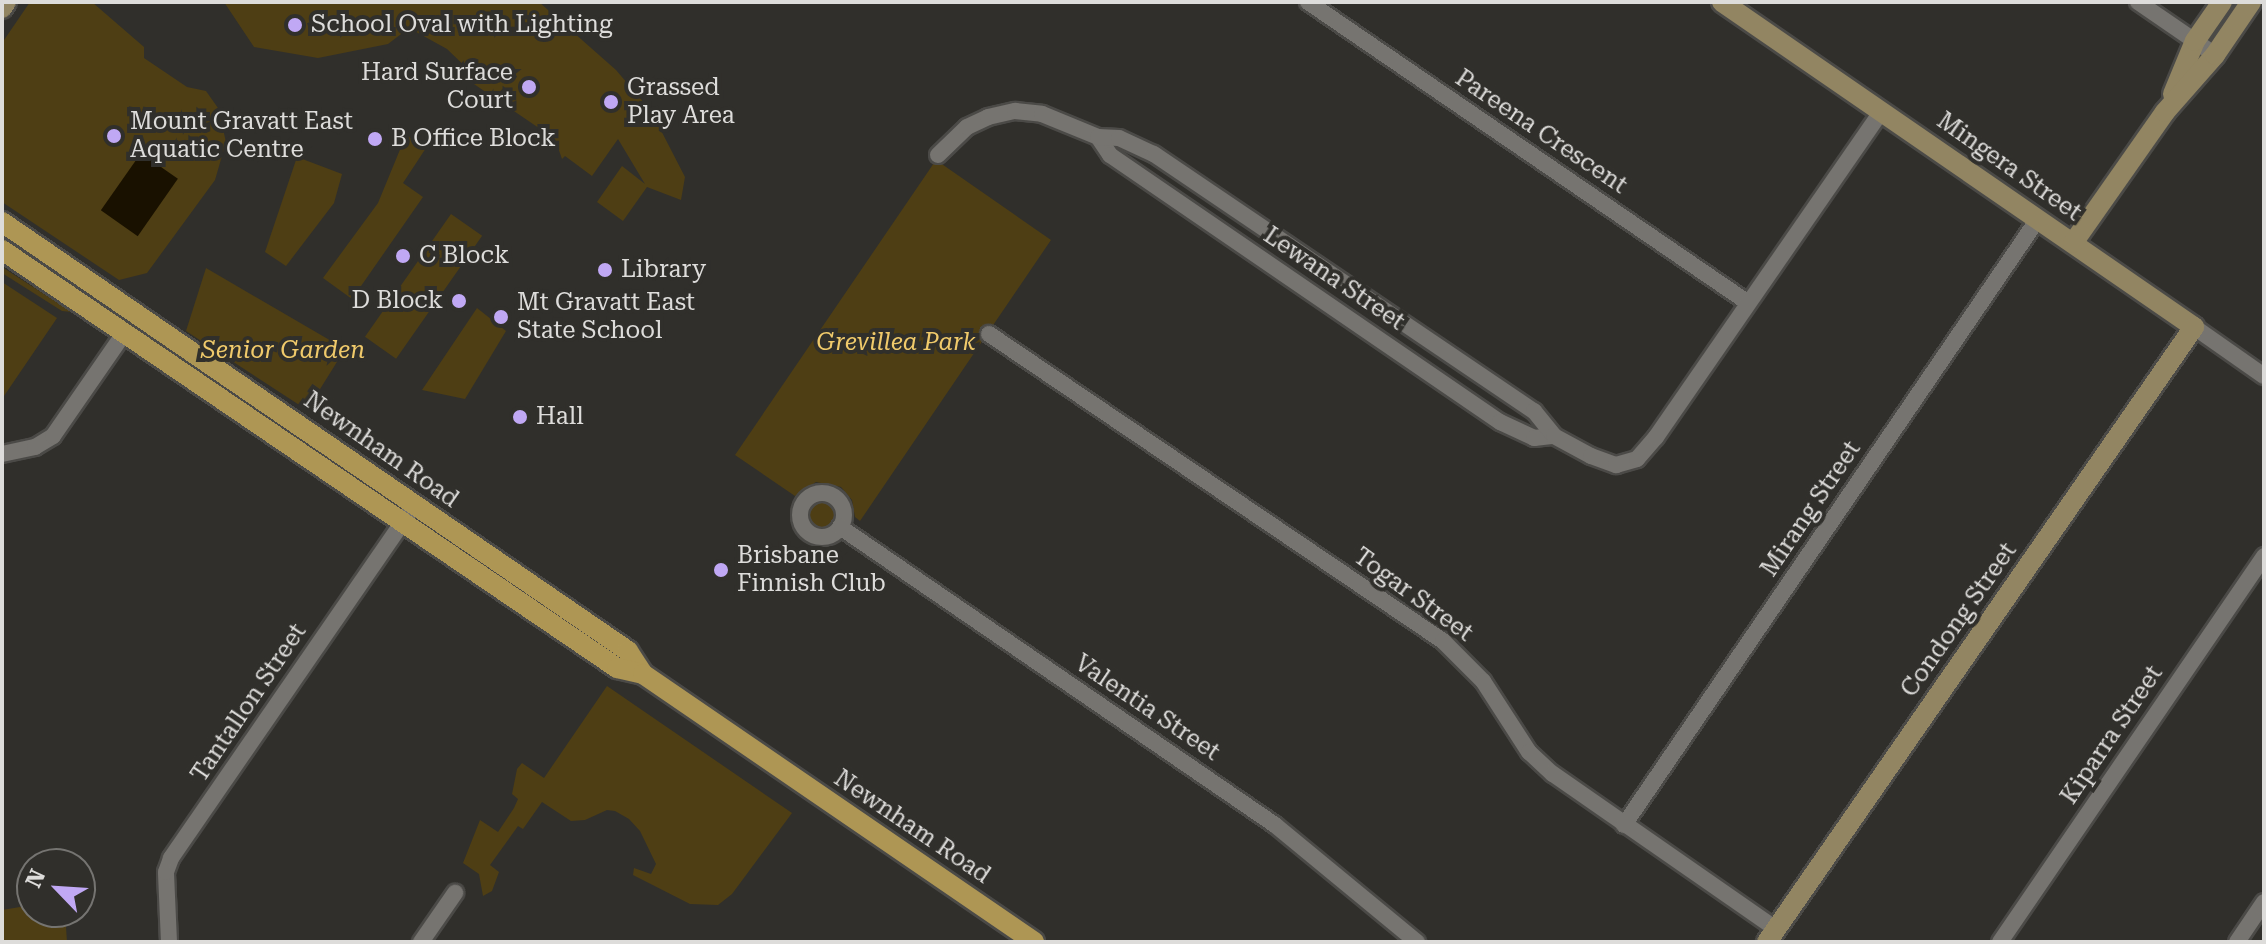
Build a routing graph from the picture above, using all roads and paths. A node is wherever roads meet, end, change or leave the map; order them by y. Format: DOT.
graph roads {
  1 [pos="6,2"];
  2 [pos="1308,2"];
  3 [pos="1722,2"];
  4 [pos="2138,2"];
  5 [pos="2222,2"];
  6 [pos="2251,2"];
  7 [pos="2,8"];
  8 [pos="2195,41"];
  9 [pos="2215,55"];
  10 [pos="1882,111"];
  11 [pos="2165,112"];
  12 [pos="1098,137"];
  13 [pos="938,155"];
  14 [pos="2038,219"];
  15 [pos="2,222"];
  16 [pos="2073,243"];
  17 [pos="2,250"];
  18 [pos="1747,302"];
  19 [pos="2194,327"];
  20 [pos="125,332"];
  21 [pos="989,334"];
  22 [pos="2261,368"];
  23 [pos="1554,436"];
  24 [pos="2,454"];
  25 [pos="408,513"];
  26 [pos="840,527"];
  27 [pos="2264,556"];
  28 [pos="1624,825"];
  29 [pos="455,893"];
  30 [pos="2264,902"];
  31 [pos="1772,935"];
  32 [pos="169,942"];
  33 [pos="421,942"];
  34 [pos="1034,942"];
  35 [pos="1417,942"];
  36 [pos="2000,942"];
  37 [pos="2237,942"];
  1 -- 7 [label="street"];
  2 -- 18 [label="street, Pareena Crescent"];
  3 -- 10 [label="street, Mingera Street"];
  4 -- 8 [label="street"];
  5 -- 8 [label="street"];
  6 -- 9 [label="street"];
  8 -- 9 [label="street"];
  8 -- 11 [label="street"];
  9 -- 11 [label="street"];
  10 -- 14 [label="street, Mingera Street"];
  10 -- 18 [label="street, Lewana Street"];
  11 -- 16 [label="street"];
  12 -- 13 [label="street, Lewana Street"];
  12 -- 23 [label="street, Lewana Street"];
  12 -- 23 [label="street, Lewana Street"];
  14 -- 16 [label="street, Mingera Street"];
  14 -- 28 [label="street, Mirang Street"];
  15 -- 25 [label="main road, Newnham Road"];
  16 -- 19 [label="street, Mingera Street"];
  17 -- 20 [label="main road, Newnham Road"];
  18 -- 23 [label="street, Lewana Street"];
  19 -- 22 [label="street, Mingera Street"];
  19 -- 31 [label="street, Condong Street"];
  20 -- 24 [label="street"];
  20 -- 25 [label="main road, Newnham Road"];
  21 -- 28 [label="street, Togar Street"];
  25 -- 32 [label="street, Tantallon Street"];
  25 -- 34 [label="main road, Newnham Road"];
  26 -- 35 [label="street, Valentia Street"];
  27 -- 36 [label="street, Kiparra Street"];
  28 -- 31 [label="street, Togar Street"];
  29 -- 33 [label="street"];
  30 -- 37 [label="street"];
}
